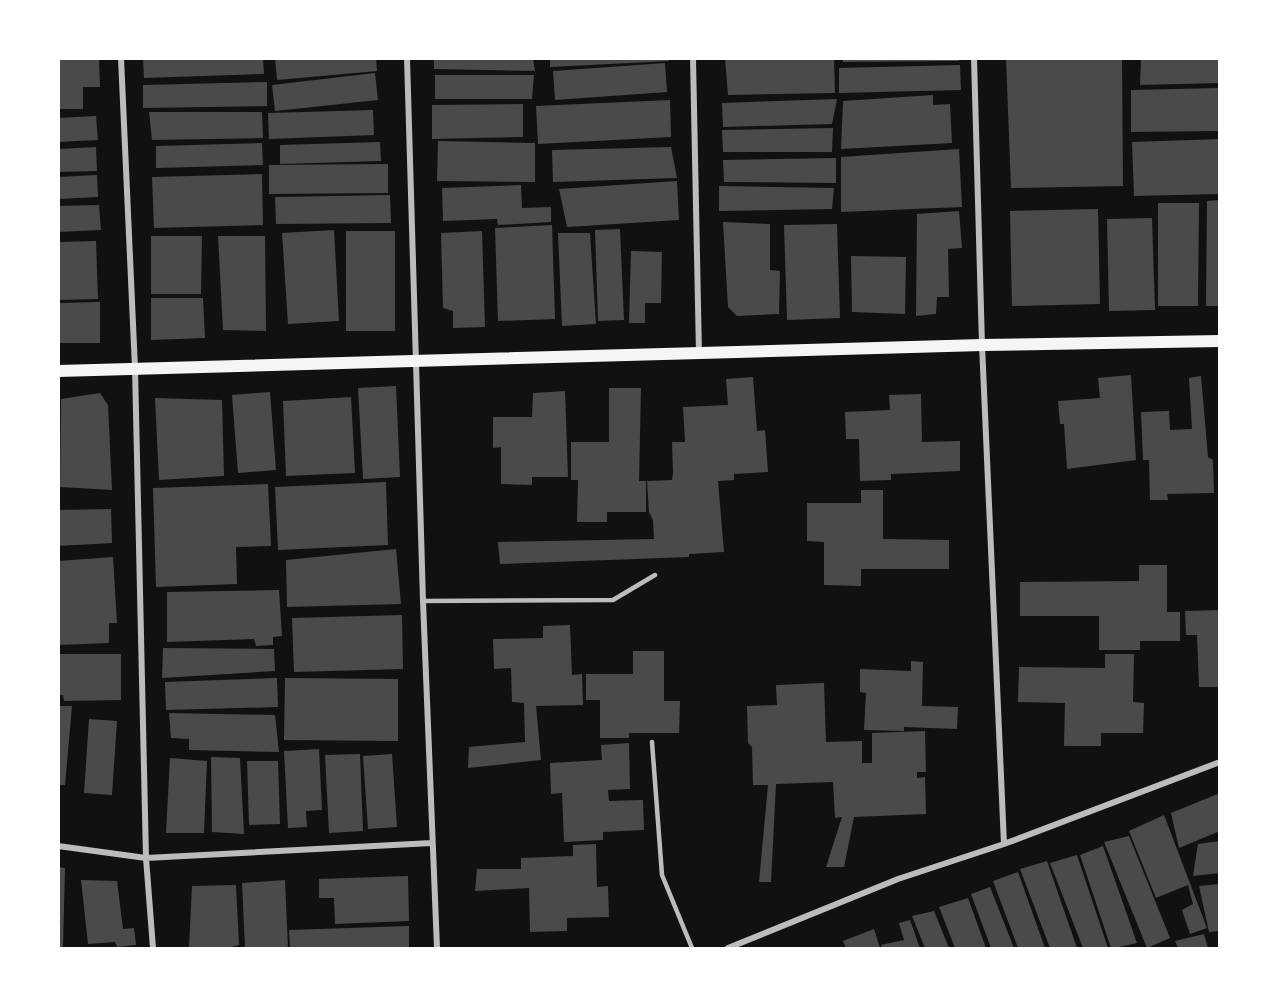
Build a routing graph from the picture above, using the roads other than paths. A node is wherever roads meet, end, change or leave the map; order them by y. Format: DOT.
graph roads {
  1 [pos="121,58"];
  2 [pos="407,58"];
  3 [pos="693,58"];
  4 [pos="974,58"];
  5 [pos="1220,341"];
  6 [pos="982,345"];
  7 [pos="699,354"];
  8 [pos="415,361"];
  9 [pos="135,368"];
  10 [pos="58,371"];
  11 [pos="656,575"];
  12 [pos="423,601"];
  13 [pos="652,742"];
  14 [pos="1220,762"];
  15 [pos="432,843"];
  16 [pos="1004,844"];
  17 [pos="58,846"];
  18 [pos="146,858"];
  19 [pos="153,948"];
  20 [pos="437,948"];
  21 [pos="692,948"];
  22 [pos="728,948"];
  1 -- 9 [label="street"];
  2 -- 8 [label="street"];
  3 -- 7 [label="street"];
  4 -- 6 [label="street"];
  5 -- 6 [label="main road"];
  6 -- 7 [label="main road"];
  6 -- 16 [label="street"];
  7 -- 8 [label="main road"];
  8 -- 9 [label="main road"];
  8 -- 12 [label="street"];
  9 -- 10 [label="main road"];
  9 -- 18 [label="street"];
  11 -- 12 [label="lane"];
  12 -- 15 [label="street"];
  13 -- 21 [label="lane"];
  14 -- 16 [label="street"];
  15 -- 18 [label="street"];
  15 -- 20 [label="street"];
  16 -- 22 [label="street"];
  17 -- 18 [label="street"];
  18 -- 19 [label="street"];
}
